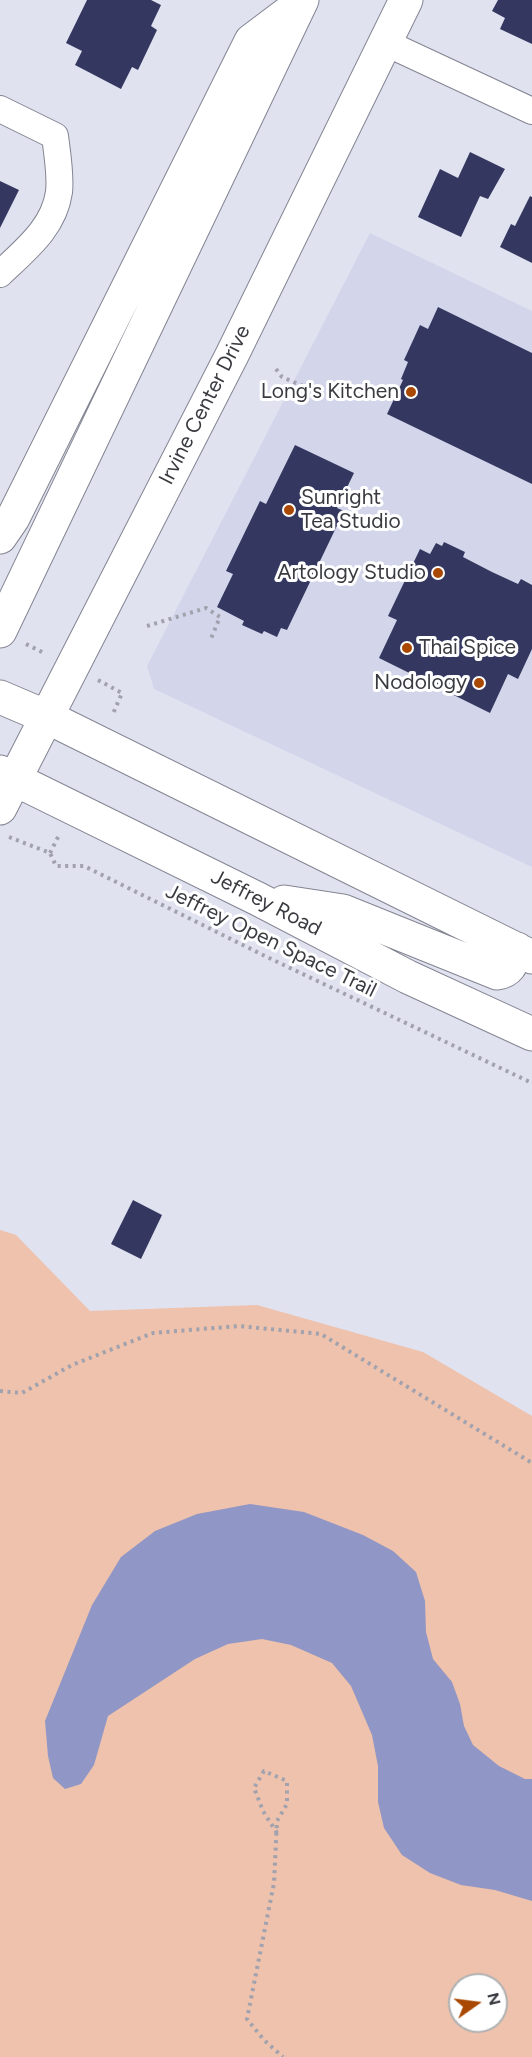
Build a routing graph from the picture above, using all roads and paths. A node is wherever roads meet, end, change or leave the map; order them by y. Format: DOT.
graph roads {
  1 [pos="406,0"];
  2 [pos="301,2"];
  3 [pos="386,43"];
  4 [pos="0,109"];
  5 [pos="532,111"];
  6 [pos="0,274"];
  7 [pos="276,369"];
  8 [pos="319,393"];
  9 [pos="0,537"];
  10 [pos="147,626"];
  11 [pos="0,631"];
  12 [pos="210,641"];
  13 [pos="0,697"];
  14 [pos="47,717"];
  15 [pos="7,775"];
  16 [pos="0,808"];
  17 [pos="0,833"];
  18 [pos="258,899"];
  19 [pos="524,953"];
  20 [pos="532,1034"];
  21 [pos="532,1083"];
  22 [pos="0,1391"];
  23 [pos="532,1463"];
  24 [pos="277,1833"];
  25 [pos="283,2057"];
  1 -- 3 [label="main road, Irvine Center Drive"];
  2 -- 9 [label="main road"];
  2 -- 11 [label="main road"];
  3 -- 5 [label="street"];
  3 -- 14 [label="main road, Irvine Center Drive"];
  4 -- 6 [label="street"];
  7 -- 8 [label="path"];
  10 -- 12 [label="path"];
  13 -- 14 [label="main road"];
  14 -- 15 [label="main road, Irvine Center Drive"];
  14 -- 19 [label="main road"];
  15 -- 16 [label="main road, Irvine Center Drive"];
  15 -- 18 [label="main road, Jeffrey Road"];
  17 -- 21 [label="path, Jeffrey Open Space Trail"];
  18 -- 19 [label="main road"];
  18 -- 20 [label="main road, Jeffrey Road"];
  22 -- 23 [label="path"];
  24 -- 24 [label="path"];
  24 -- 25 [label="path"];
}
